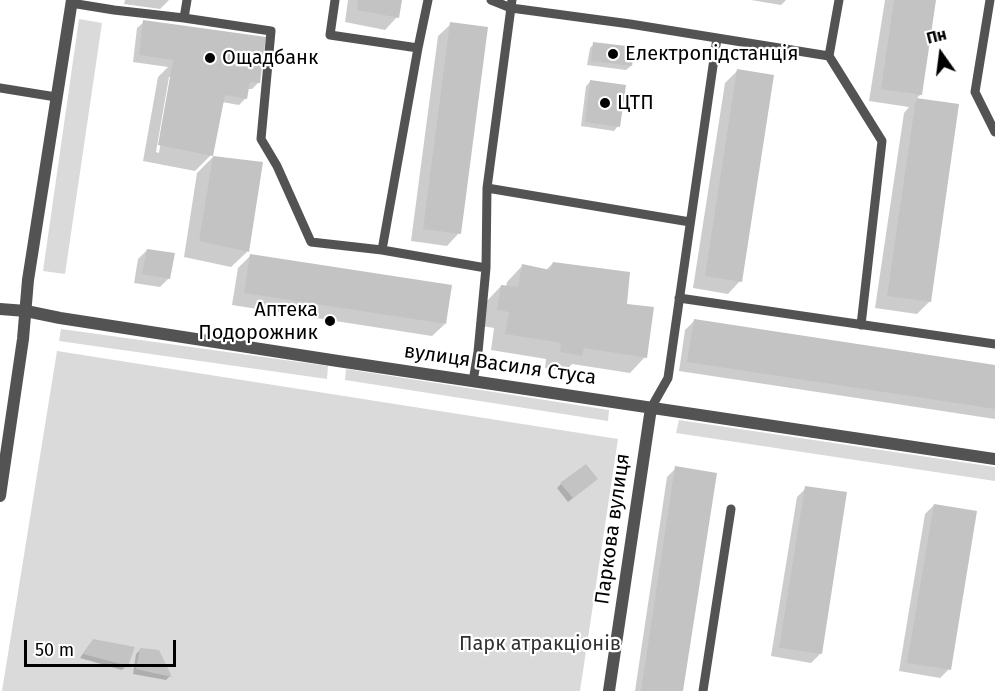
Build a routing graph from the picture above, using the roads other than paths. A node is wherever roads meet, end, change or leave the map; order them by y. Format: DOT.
graph roads {
  1 [pos="187,0"];
  2 [pos="335,0"];
  3 [pos="428,0"];
  4 [pos="491,0"];
  5 [pos="839,0"];
  6 [pos="990,0"];
  7 [pos="72,1"];
  8 [pos="512,4"];
  9 [pos="184,18"];
  10 [pos="717,38"];
  11 [pos="418,48"];
  12 [pos="829,56"];
  13 [pos="0,88"];
  14 [pos="56,97"];
  15 [pos="995,132"];
  16 [pos="487,188"];
  17 [pos="690,222"];
  18 [pos="382,250"];
  19 [pos="486,268"];
  20 [pos="679,298"];
  21 [pos="0,309"];
  22 [pos="26,311"];
  23 [pos="861,325"];
  24 [pos="995,345"];
  25 [pos="473,381"];
  26 [pos="651,408"];
  27 [pos="995,459"];
  28 [pos="0,496"];
  29 [pos="731,509"];
  30 [pos="609,691"];
  31 [pos="703,691"];
  1 -- 9 [label="lane"];
  2 -- 11 [label="lane"];
  3 -- 11 [label="lane"];
  4 -- 8 [label="lane"];
  5 -- 12 [label="lane"];
  6 -- 15 [label="lane"];
  7 -- 9 [label="lane"];
  7 -- 14 [label="street"];
  8 -- 10 [label="lane"];
  8 -- 16 [label="lane"];
  9 -- 18 [label="lane"];
  10 -- 12 [label="lane"];
  10 -- 17 [label="lane"];
  11 -- 18 [label="lane"];
  12 -- 23 [label="lane"];
  13 -- 14 [label="lane"];
  14 -- 22 [label="street"];
  16 -- 17 [label="lane"];
  16 -- 19 [label="lane"];
  17 -- 20 [label="lane"];
  18 -- 19 [label="lane"];
  19 -- 25 [label="lane"];
  20 -- 23 [label="lane"];
  20 -- 26 [label="lane"];
  21 -- 22 [label="street, вулиця Василя Стуса"];
  22 -- 25 [label="street, вулиця Василя Стуса"];
  22 -- 28 [label="street"];
  23 -- 24 [label="lane"];
  25 -- 26 [label="street, вулиця Василя Стуса"];
  26 -- 27 [label="street, вулиця Василя Стуса"];
  26 -- 30 [label="street, Паркова вулиця"];
  29 -- 31 [label="lane"];
}
